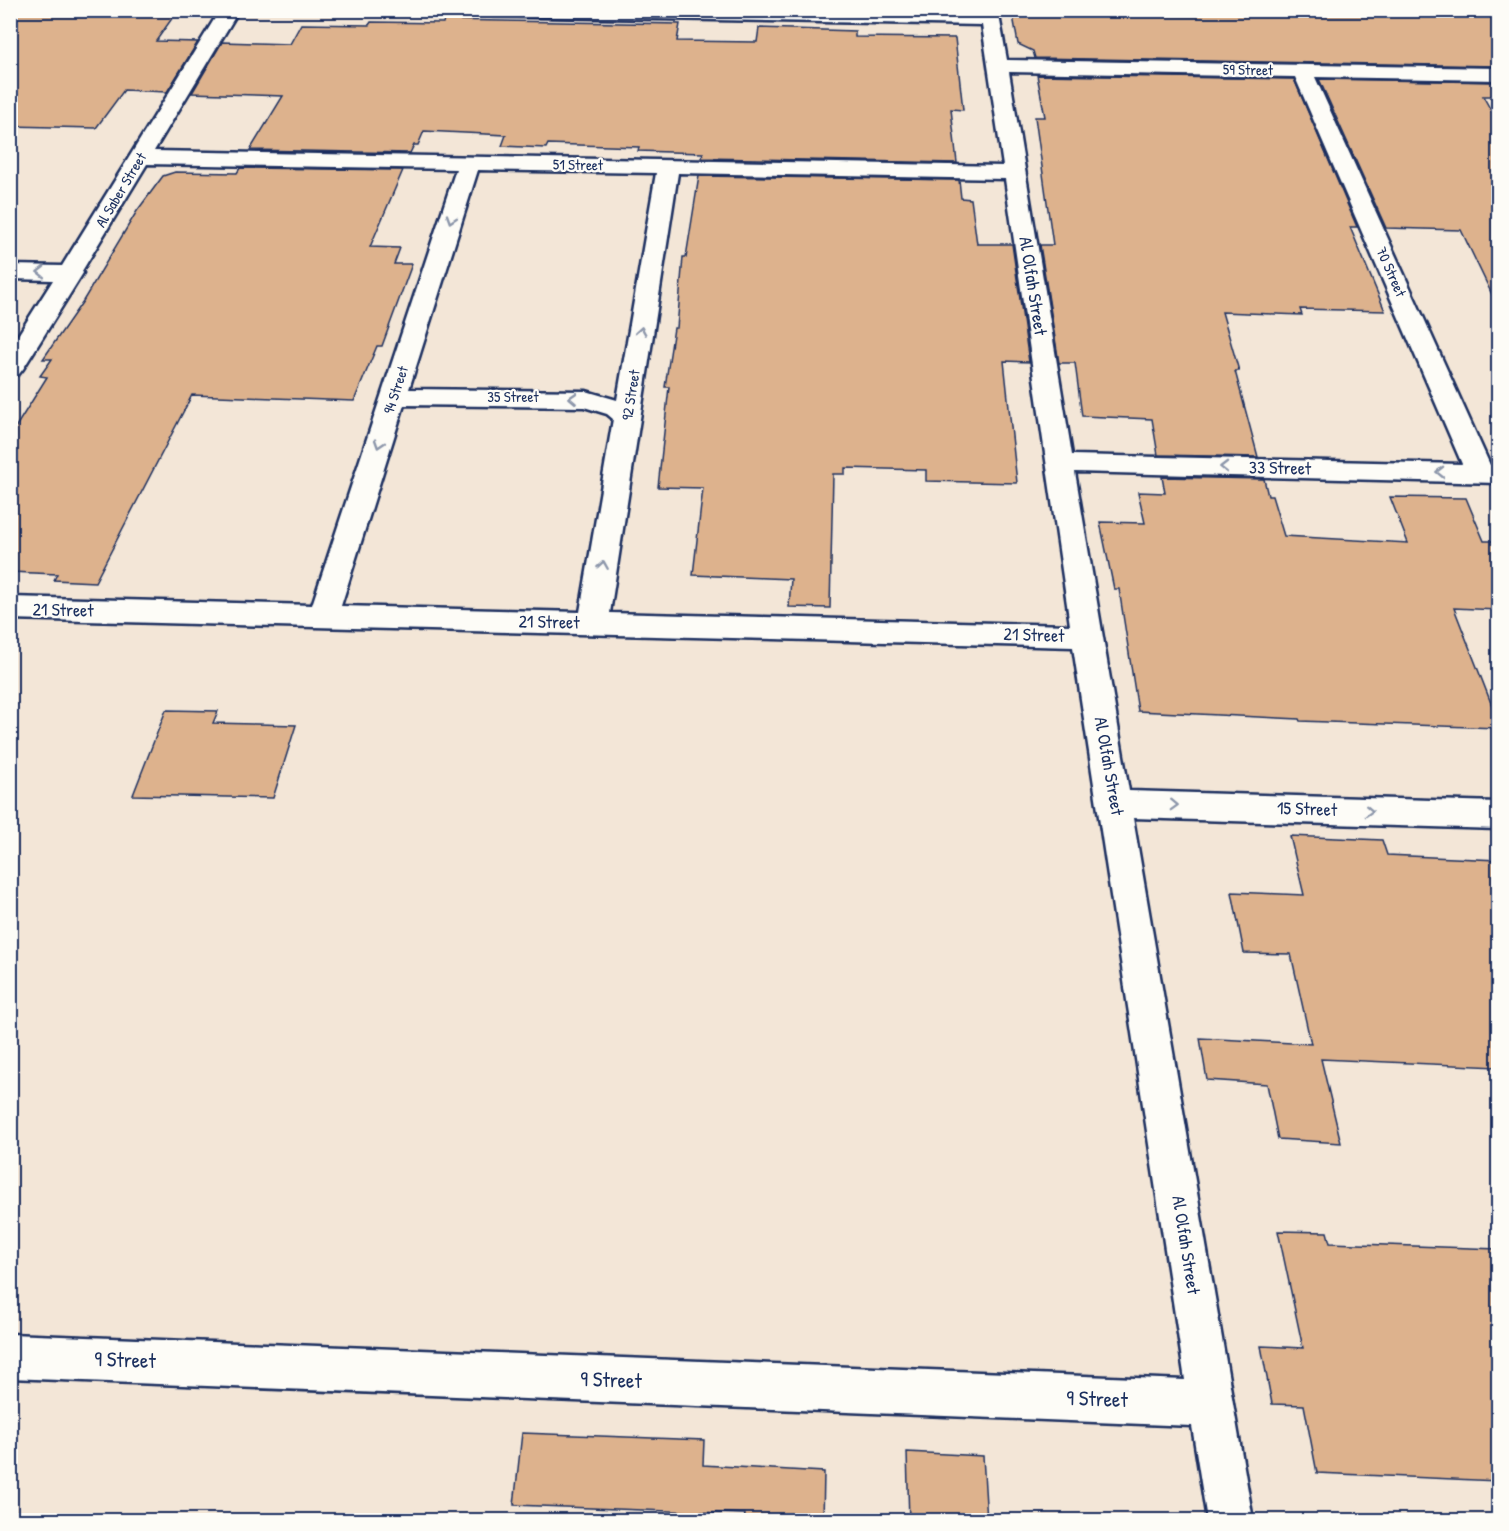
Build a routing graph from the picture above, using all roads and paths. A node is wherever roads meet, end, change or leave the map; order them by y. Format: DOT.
graph roads {
  1 [pos="230,10"];
  2 [pos="494,10"];
  3 [pos="989,15"];
  4 [pos="998,66"];
  5 [pos="1302,71"];
  6 [pos="1498,74"];
  7 [pos="141,157"];
  8 [pos="469,163"];
  9 [pos="668,167"];
  10 [pos="1015,173"];
  11 [pos="10,272"];
  12 [pos="71,273"];
  13 [pos="10,369"];
  14 [pos="394,397"];
  15 [pos="627,417"];
  16 [pos="1061,463"];
  17 [pos="1489,473"];
  18 [pos="10,608"];
  19 [pos="323,616"];
  20 [pos="593,623"];
  21 [pos="1087,636"];
  22 [pos="1115,804"];
  23 [pos="1498,814"];
  24 [pos="10,1356"];
  25 [pos="1212,1404"];
  26 [pos="1230,1521"];
  1 -- 7 [label="street, Al Saber Street"];
  2 -- 3 [label="street"];
  3 -- 4 [label="street, Al Olfah Street"];
  4 -- 5 [label="street, 59 Street"];
  4 -- 10 [label="street, Al Olfah Street"];
  5 -- 6 [label="street, 59 Street"];
  5 -- 17 [label="street, 70 Street"];
  7 -- 8 [label="street, 51 Street"];
  7 -- 12 [label="street, Al Saber Street"];
  8 -- 9 [label="street, 51 Street"];
  8 -- 14 [label="street, 94 Street, one-way"];
  9 -- 10 [label="street, 51 Street"];
  15 -- 9 [label="street, 92 Street, one-way"];
  10 -- 16 [label="street, Al Olfah Street"];
  12 -- 11 [label="street, one-way"];
  12 -- 13 [label="street, Al Saber Street"];
  15 -- 14 [label="street, 35 Street, one-way"];
  14 -- 19 [label="street, 94 Street, one-way"];
  20 -- 15 [label="street, 92 Street, one-way"];
  17 -- 16 [label="street, 33 Street, one-way"];
  16 -- 21 [label="street, Al Olfah Street"];
  18 -- 19 [label="street, 21 Street"];
  19 -- 20 [label="street, 21 Street"];
  20 -- 21 [label="street, 21 Street"];
  21 -- 22 [label="street, Al Olfah Street"];
  22 -- 23 [label="street, 15 Street, one-way"];
  22 -- 25 [label="street, Al Olfah Street"];
  24 -- 25 [label="street, 9 Street"];
  25 -- 26 [label="street, Al Olfah Street"];
}
